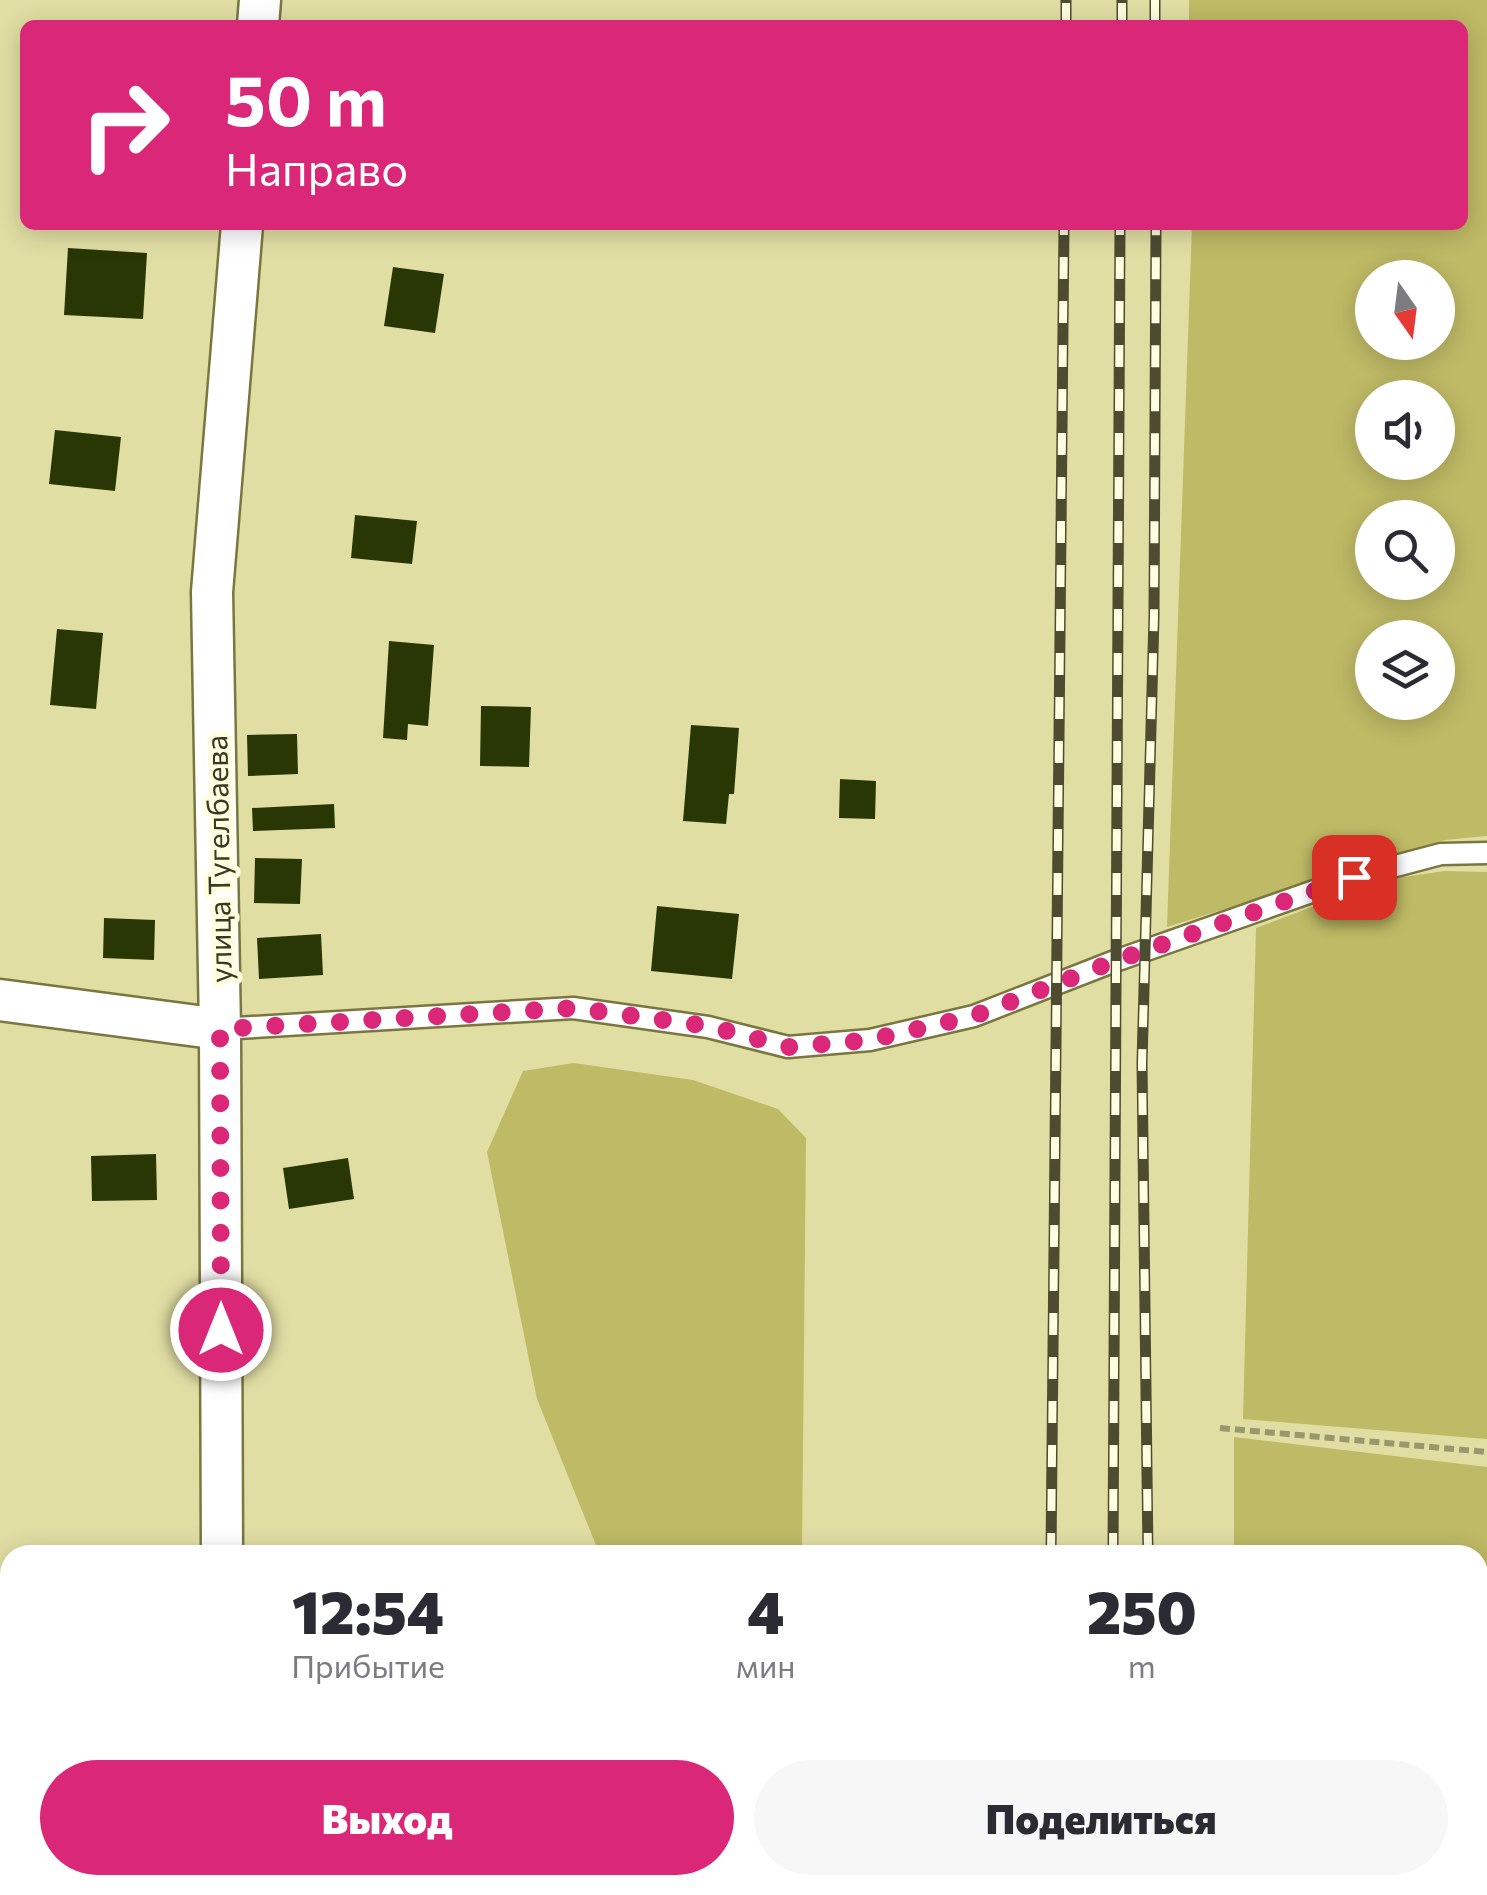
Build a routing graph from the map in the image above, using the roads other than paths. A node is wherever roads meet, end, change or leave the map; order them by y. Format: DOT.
graph roads {
  1 [pos="242,230"];
  2 [pos="1487,853"];
  3 [pos="0,1000"];
  4 [pos="220,1029"];
  5 [pos="222,1545"];
  1 -- 4 [label="street, улица Тугелбаева"];
  2 -- 4 [label="lane"];
  3 -- 4 [label="street"];
  4 -- 5 [label="street, улица Тугелбаева"];
}
